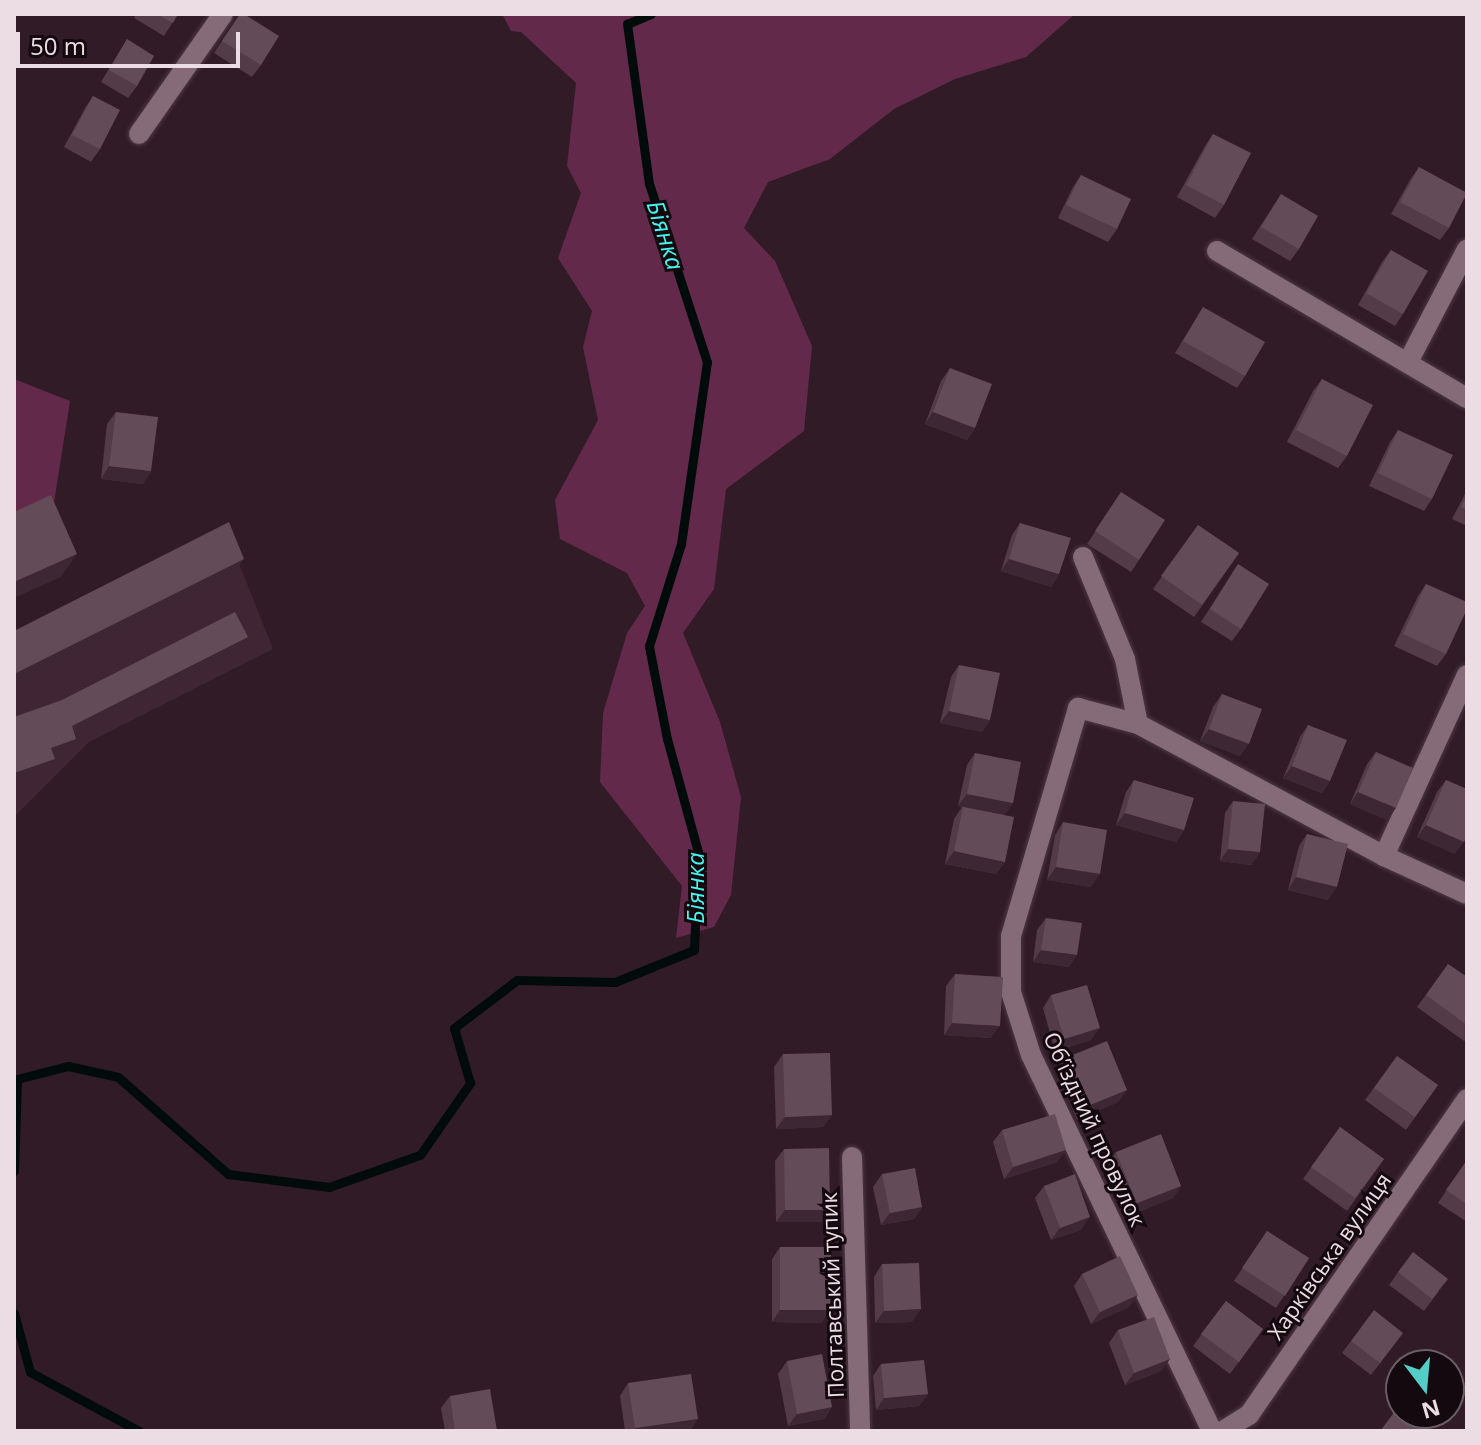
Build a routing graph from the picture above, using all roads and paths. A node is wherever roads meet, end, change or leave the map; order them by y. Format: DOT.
graph roads {
  1 [pos="223,14"];
  2 [pos="139,134"];
  3 [pos="1467,249"];
  4 [pos="1217,251"];
  5 [pos="1408,362"];
  6 [pos="1467,398"];
  7 [pos="1083,557"];
  8 [pos="1467,675"];
  9 [pos="1138,724"];
  10 [pos="1384,856"];
  11 [pos="1467,894"];
  12 [pos="1467,1099"];
  13 [pos="852,1157"];
  14 [pos="860,1431"];
  15 [pos="1212,1431"];
  16 [pos="1223,1431"];
  1 -- 2 [label="street"];
  3 -- 5 [label="street"];
  4 -- 5 [label="street"];
  5 -- 6 [label="street"];
  7 -- 9 [label="street"];
  8 -- 10 [label="street"];
  9 -- 10 [label="street, Обʼїздний провулок"];
  9 -- 15 [label="street, Обʼїздний провулок"];
  10 -- 11 [label="street, Обʼїздний провулок"];
  12 -- 16 [label="street, Харківська вулиця"];
  13 -- 14 [label="street, Полтавський тупик"];
}
